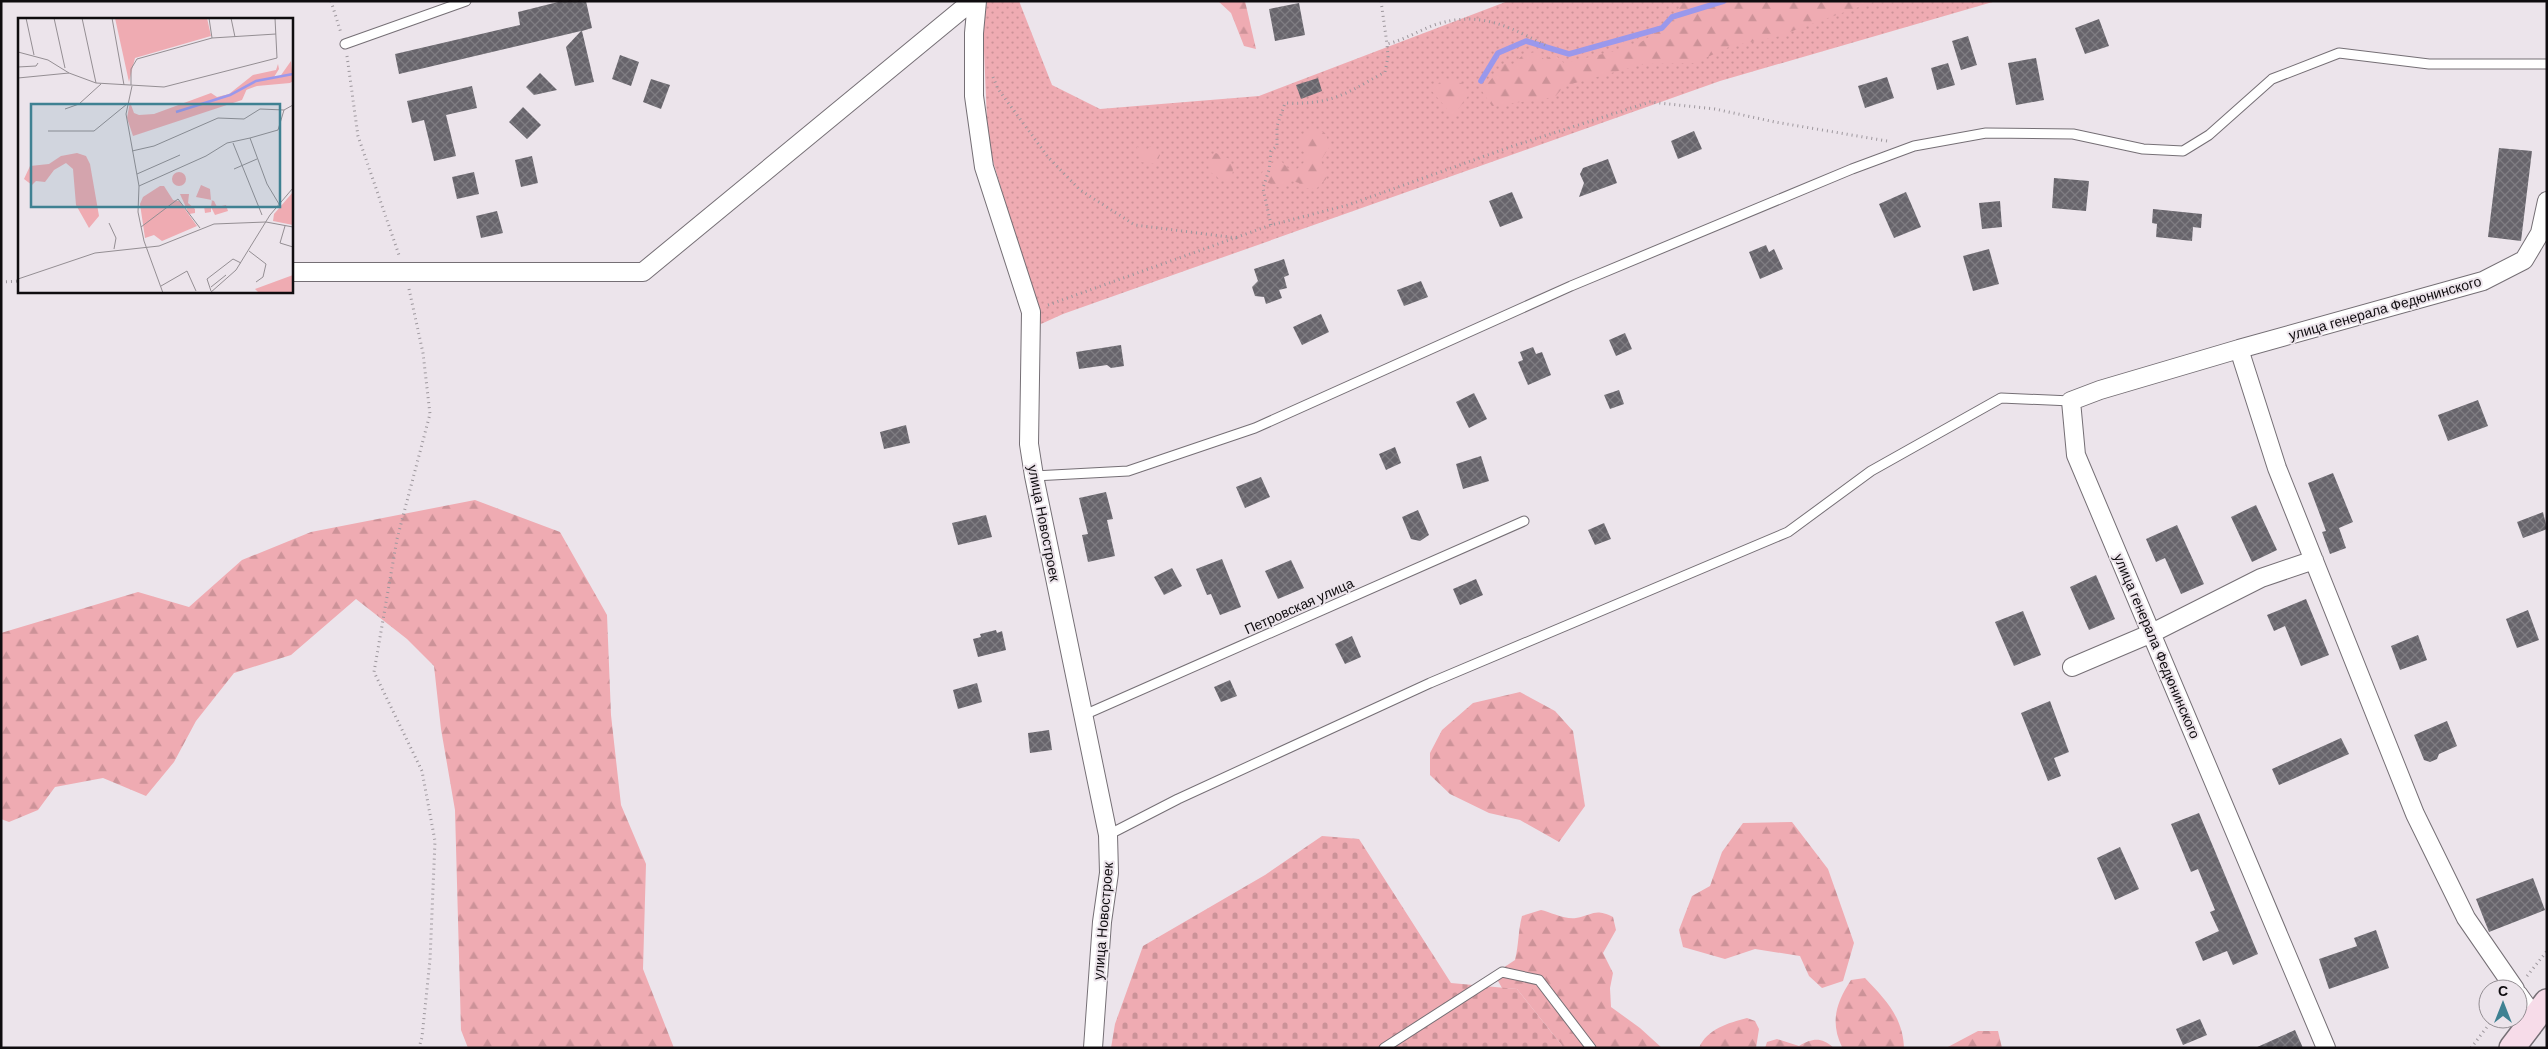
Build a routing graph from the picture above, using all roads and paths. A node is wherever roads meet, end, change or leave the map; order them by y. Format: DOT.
graph roads {
  1 [pos="331,1"];
  2 [pos="466,1"];
  3 [pos="972,1"];
  4 [pos="977,1"];
  5 [pos="1382,1"];
  6 [pos="345,44"];
  7 [pos="1387,44"];
  8 [pos="1547,46"];
  9 [pos="2547,64"];
  10 [pos="991,73"];
  11 [pos="1914,146"];
  12 [pos="2547,201"];
  13 [pos="1271,225"];
  14 [pos="1237,238"];
  15 [pos="405,271"];
  16 [pos="292,272"];
  17 [pos="18,281"];
  18 [pos="1,282"];
  19 [pos="1031,312"];
  20 [pos="2239,349"];
  21 [pos="2071,401"];
  22 [pos="1034,476"];
  23 [pos="1524,521"];
  24 [pos="2314,560"];
  25 [pos="2152,633"];
  26 [pos="2072,668"];
  27 [pos="1084,715"];
  28 [pos="1108,835"];
  29 [pos="2547,951"];
  30 [pos="2511,979"];
  31 [pos="2525,979"];
  32 [pos="2528,998"];
  33 [pos="2541,1010"];
  34 [pos="2485,1029"];
  35 [pos="419,1048"];
  36 [pos="1093,1048"];
  37 [pos="1384,1048"];
  38 [pos="1591,1048"];
  39 [pos="2326,1048"];
  40 [pos="2471,1048"];
  41 [pos="2512,1048"];
  1 -- 6 [label="path"];
  2 -- 6 [label="lane"];
  3 -- 15 [label="street"];
  4 -- 19 [label="street, улица Новостроек"];
  5 -- 7 [label="path"];
  6 -- 15 [label="path"];
  7 -- 8 [label="path"];
  7 -- 13 [label="path"];
  9 -- 11 [label="lane"];
  10 -- 14 [label="path"];
  11 -- 13 [label="path"];
  11 -- 22 [label="lane"];
  12 -- 20 [label="street, улица генерала Федюнинского"];
  13 -- 14 [label="path"];
  14 -- 19 [label="path"];
  15 -- 16 [label="street"];
  15 -- 35 [label="path"];
  17 -- 18 [label="path"];
  19 -- 22 [label="street, улица Новостроек"];
  20 -- 21 [label="street, улица генерала Федюнинского"];
  20 -- 24 [label="street"];
  21 -- 25 [label="street, улица генерала Федюнинского"];
  21 -- 28 [label="lane"];
  22 -- 27 [label="street, улица Новостроек"];
  23 -- 27 [label="lane, Петровская улица"];
  24 -- 25 [label="street"];
  24 -- 30 [label="street"];
  25 -- 26 [label="street"];
  25 -- 39 [label="street, улица генерала Федюнинского"];
  27 -- 28 [label="street, улица Новостроек"];
  28 -- 36 [label="street, улица Новостроек"];
  29 -- 31 [label="path"];
  32 -- 33 [label="street"];
  33 -- 41 [label="main road"];
  34 -- 40 [label="path"];
  37 -- 38 [label="lane"];
}
